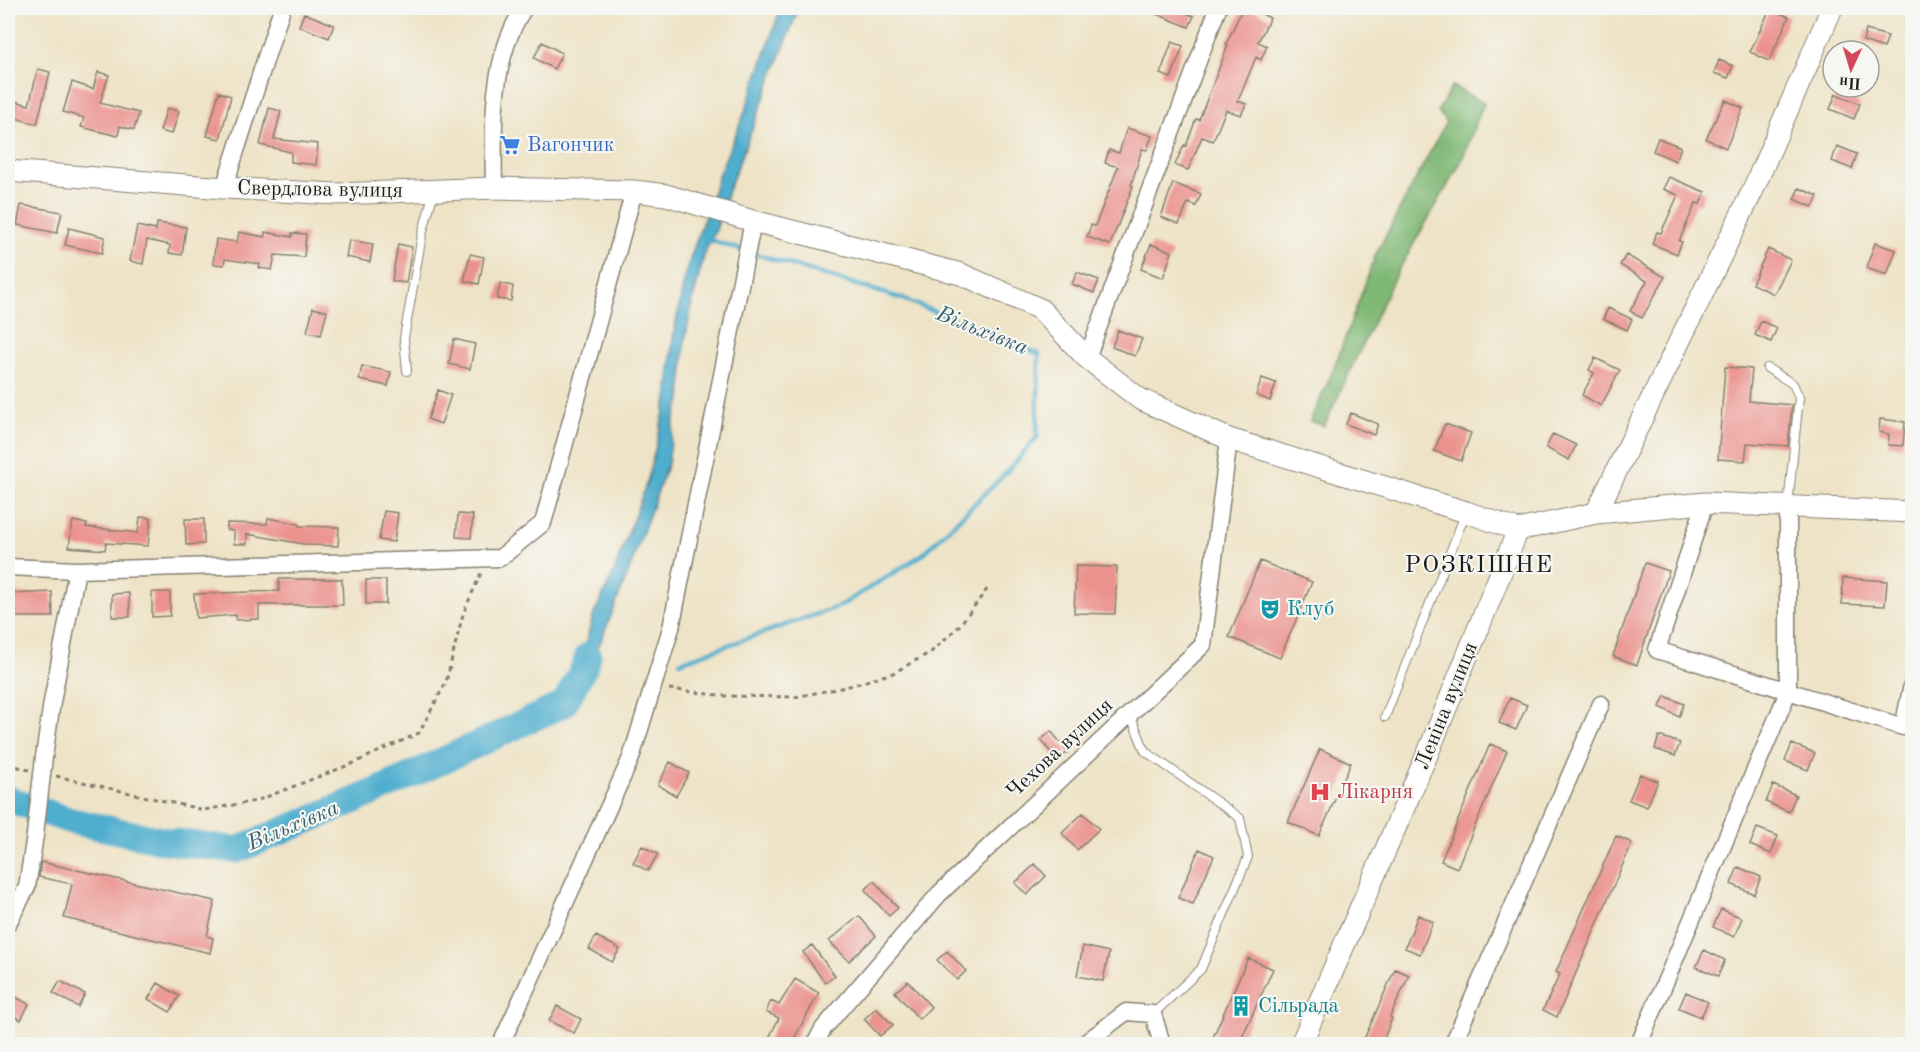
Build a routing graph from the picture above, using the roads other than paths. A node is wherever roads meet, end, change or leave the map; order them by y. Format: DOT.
graph roads {
  1 [pos="282,8"];
  2 [pos="524,8"];
  3 [pos="1218,8"];
  4 [pos="1832,8"];
  5 [pos="8,171"];
  6 [pos="224,188"];
  7 [pos="494,188"];
  8 [pos="434,190"];
  9 [pos="634,191"];
  10 [pos="744,218"];
  11 [pos="1087,358"];
  12 [pos="1767,368"];
  13 [pos="407,371"];
  14 [pos="1229,439"];
  15 [pos="1705,503"];
  16 [pos="1788,507"];
  17 [pos="1466,512"];
  18 [pos="1912,512"];
  19 [pos="1596,513"];
  20 [pos="1518,531"];
  21 [pos="8,567"];
  22 [pos="77,570"];
  23 [pos="1912,685"];
  24 [pos="1788,692"];
  25 [pos="1601,704"];
  26 [pos="1130,714"];
  27 [pos="1385,717"];
  28 [pos="8,923"];
  29 [pos="1153,1014"];
  30 [pos="501,1044"];
  31 [pos="815,1044"];
  32 [pos="1084,1044"];
  33 [pos="1162,1044"];
  34 [pos="1301,1044"];
  35 [pos="1453,1044"];
  36 [pos="1640,1044"];
  1 -- 6 [label="street"];
  2 -- 7 [label="street"];
  3 -- 11 [label="street"];
  4 -- 19 [label="street"];
  5 -- 6 [label="street, Свердлова вулиця"];
  6 -- 8 [label="street, Свердлова вулиця"];
  7 -- 8 [label="street, Свердлова вулиця"];
  7 -- 9 [label="street, Свердлова вулиця"];
  8 -- 13 [label="lane"];
  9 -- 10 [label="street, Свердлова вулиця"];
  9 -- 22 [label="street"];
  10 -- 11 [label="street, Свердлова вулиця"];
  10 -- 30 [label="street"];
  11 -- 14 [label="street, Свердлова вулиця"];
  12 -- 16 [label="lane"];
  14 -- 17 [label="street, Свердлова вулиця"];
  14 -- 26 [label="street, Чехова вулиця"];
  15 -- 16 [label="street"];
  15 -- 19 [label="street"];
  15 -- 24 [label="street"];
  16 -- 18 [label="street"];
  16 -- 24 [label="street"];
  17 -- 20 [label="street, Свердлова вулиця"];
  17 -- 27 [label="lane"];
  19 -- 20 [label="street"];
  20 -- 34 [label="street, Леніна вулиця"];
  21 -- 22 [label="street"];
  22 -- 28 [label="street, bridge"];
  23 -- 24 [label="street"];
  24 -- 36 [label="street"];
  25 -- 35 [label="street"];
  26 -- 29 [label="lane"];
  26 -- 31 [label="street, Чехова вулиця"];
  29 -- 32 [label="street"];
  29 -- 33 [label="street"];
}
